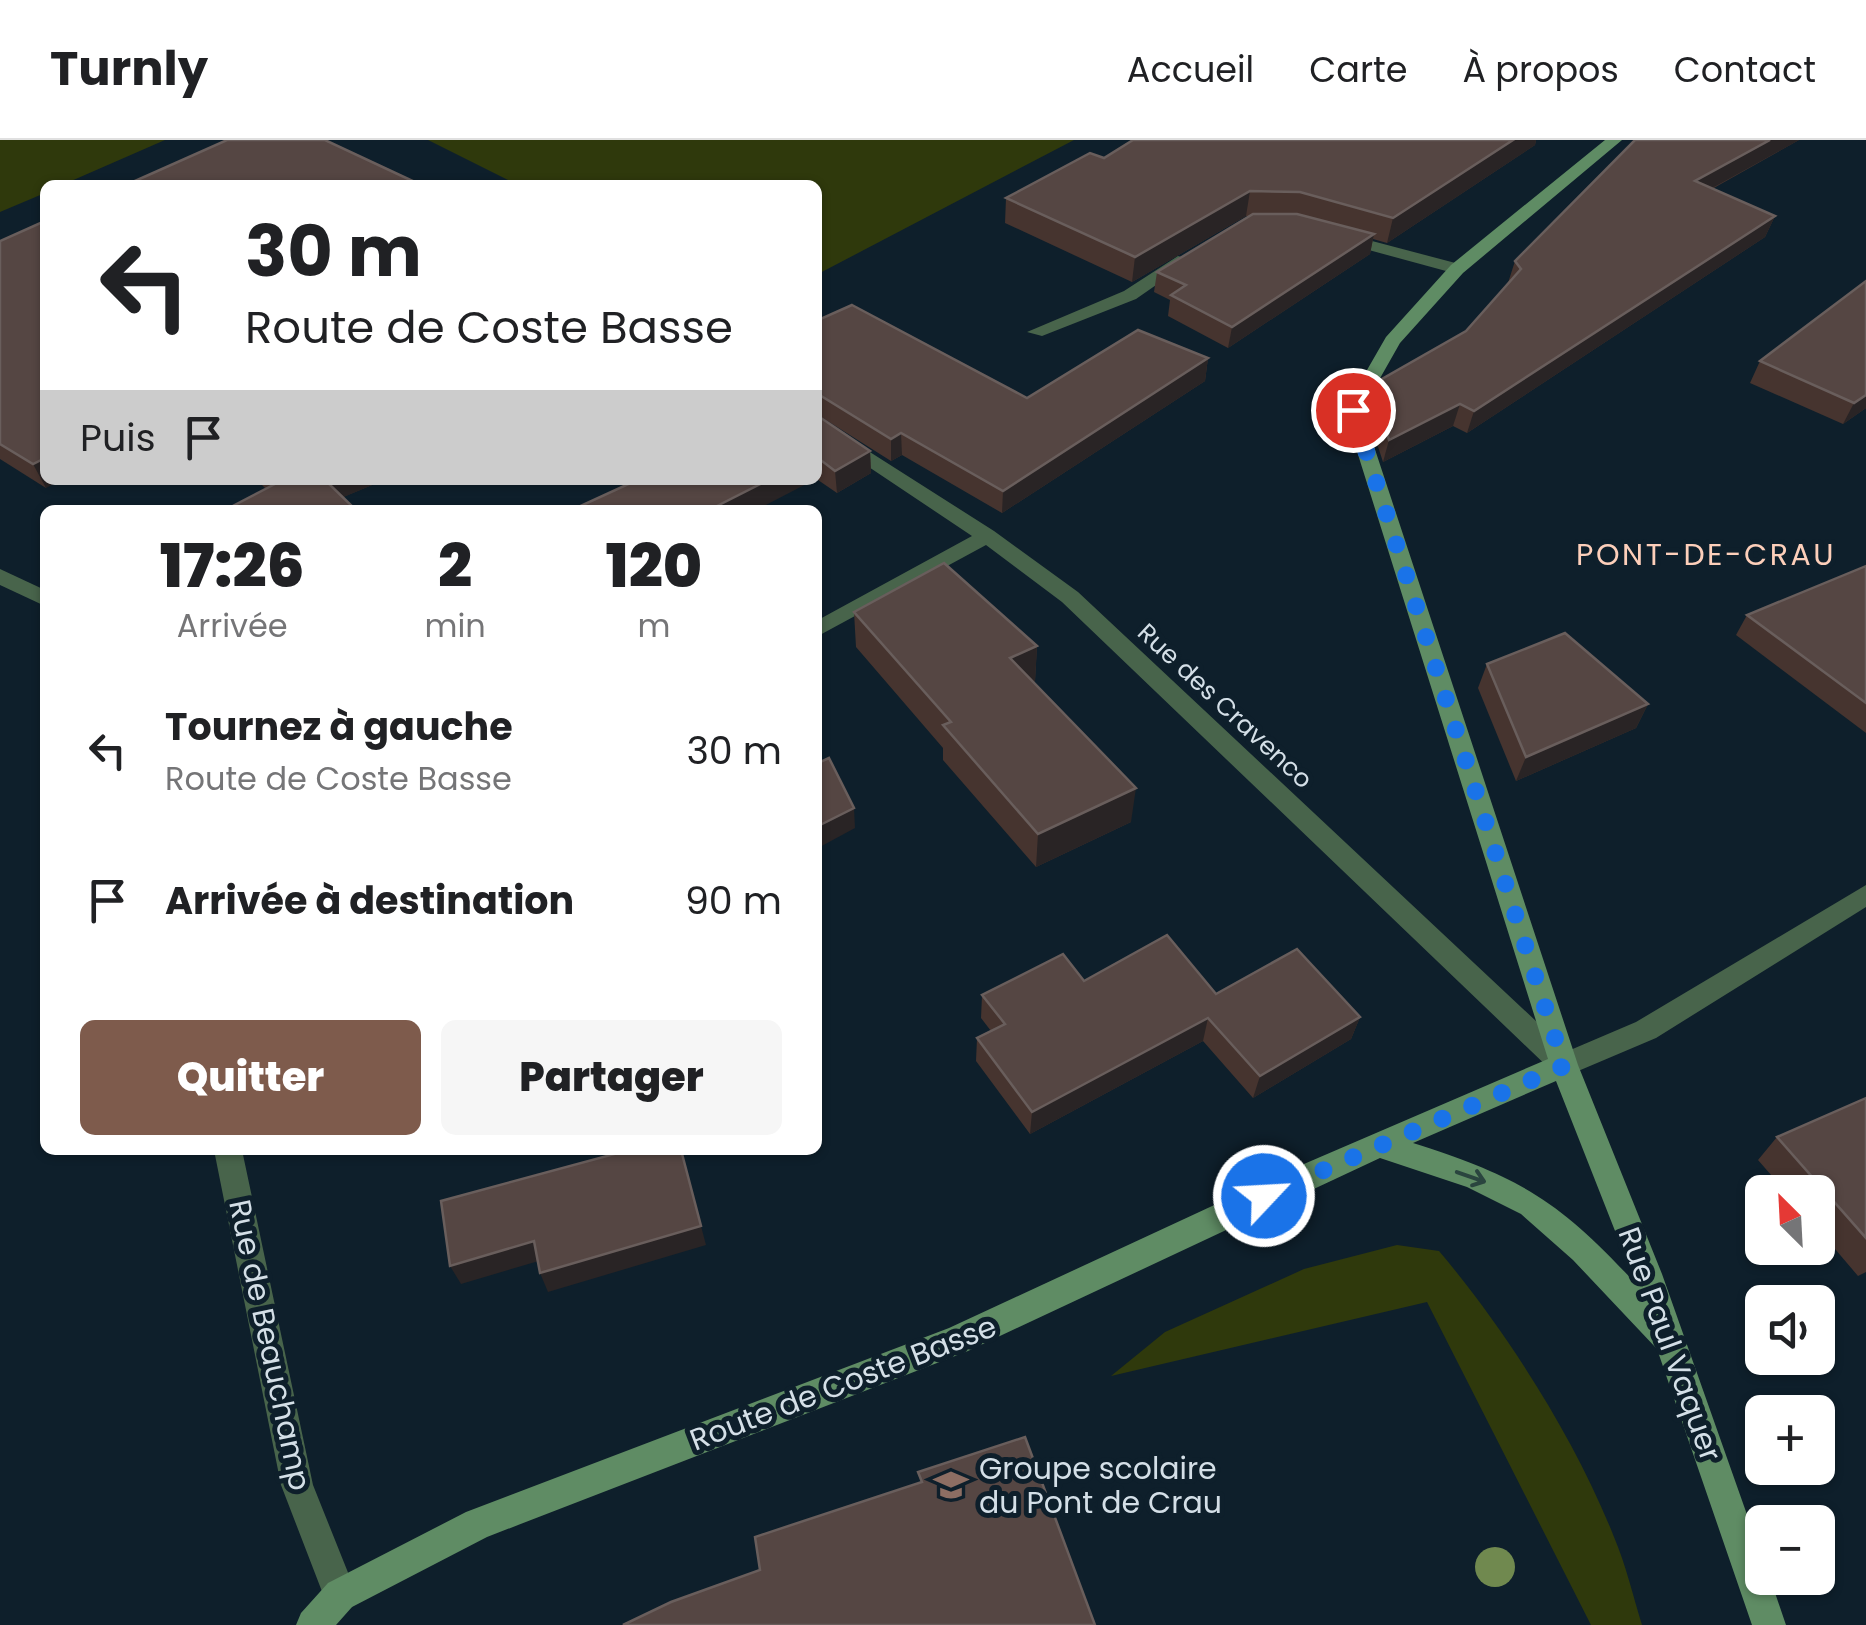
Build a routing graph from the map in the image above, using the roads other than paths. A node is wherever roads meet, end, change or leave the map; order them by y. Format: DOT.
graph roads {
  1 [pos="1614,140"];
  2 [pos="1312,230"];
  3 [pos="1200,249"];
  4 [pos="1457,268"];
  5 [pos="1036,332"];
  6 [pos="822,428"];
  7 [pos="987,536"];
  8 [pos="0,576"];
  9 [pos="40,596"];
  10 [pos="822,628"];
  11 [pos="1866,895"];
  12 [pos="1564,1066"];
  13 [pos="1380,1145"];
  14 [pos="229,1155"];
  15 [pos="1672,1345"];
  16 [pos="340,1595"];
  17 [pos="313,1625"];
  18 [pos="1769,1625"];
  1 -- 4 [label="street"];
  2 -- 4 [label="street"];
  3 -- 5 [label="street"];
  4 -- 12 [label="street"];
  6 -- 7 [label="street, Rue des Cravenco"];
  7 -- 10 [label="street"];
  7 -- 12 [label="street, Rue des Cravenco"];
  8 -- 9 [label="street"];
  11 -- 12 [label="street"];
  12 -- 13 [label="street, Route de Coste Basse"];
  12 -- 15 [label="street, Rue Paul Vaquer"];
  13 -- 15 [label="street, one-way"];
  13 -- 16 [label="street, Route de Coste Basse"];
  14 -- 16 [label="street, Rue de Beauchamp"];
  15 -- 18 [label="street, Rue Paul Vaquer"];
  16 -- 17 [label="street, Route de Coste Basse"];
}
